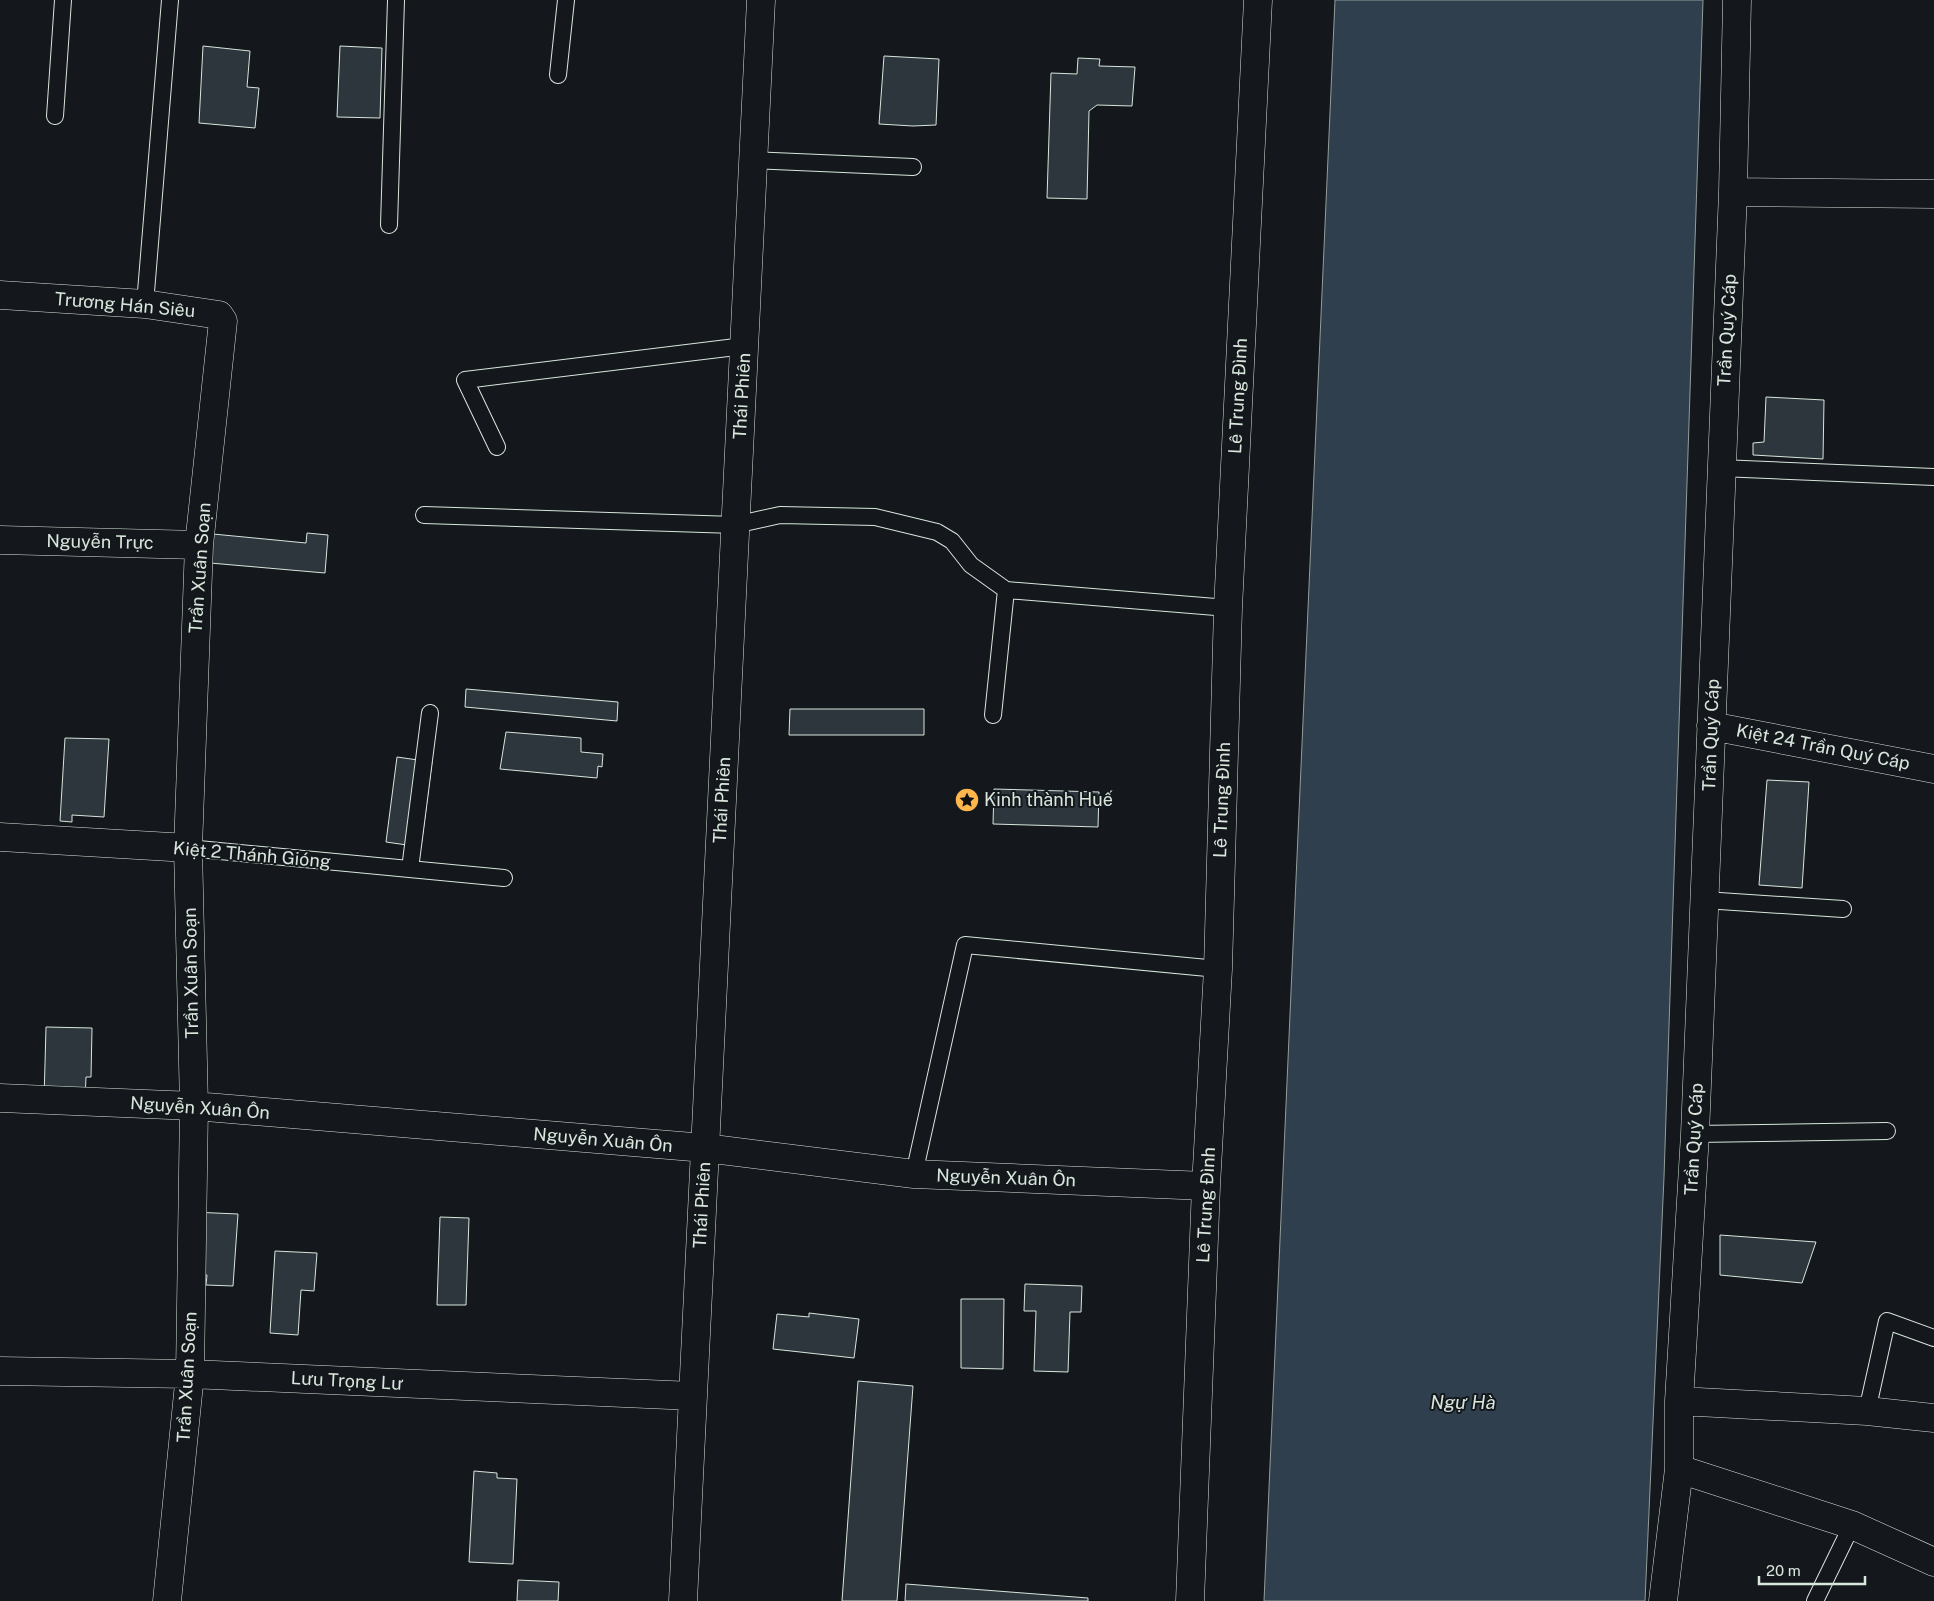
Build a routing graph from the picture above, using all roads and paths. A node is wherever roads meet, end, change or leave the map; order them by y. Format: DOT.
graph roads {
  1 [pos="63,0"];
  2 [pos="170,0"];
  3 [pos="396,0"];
  4 [pos="566,0"];
  5 [pos="761,0"];
  6 [pos="1258,0"];
  7 [pos="1737,0"];
  8 [pos="558,75"];
  9 [pos="55,116"];
  10 [pos="753,160"];
  11 [pos="913,167"];
  12 [pos="1733,192"];
  13 [pos="1934,194"];
  14 [pos="389,225"];
  15 [pos="0,295"];
  16 [pos="145,304"];
  17 [pos="221,344"];
  18 [pos="744,346"];
  19 [pos="498,447"];
  20 [pos="1720,468"];
  21 [pos="1934,477"];
  22 [pos="424,515"];
  23 [pos="735,526"];
  24 [pos="0,540"];
  25 [pos="199,545"];
  26 [pos="1006,590"];
  27 [pos="1228,608"];
  28 [pos="430,713"];
  29 [pos="993,715"];
  30 [pos="1711,726"];
  31 [pos="1934,769"];
  32 [pos="0,837"];
  33 [pos="188,848"];
  34 [pos="410,869"];
  35 [pos="504,878"];
  36 [pos="1704,900"];
  37 [pos="1843,909"];
  38 [pos="1218,969"];
  39 [pos="0,1098"];
  40 [pos="194,1106"];
  41 [pos="1887,1131"];
  42 [pos="1694,1134"];
  43 [pos="705,1148"];
  44 [pos="914,1174"];
  45 [pos="1206,1186"];
  46 [pos="1934,1338"];
  47 [pos="0,1371"];
  48 [pos="190,1374"];
  49 [pos="693,1396"];
  50 [pos="1678,1401"];
  51 [pos="1867,1411"];
  52 [pos="1934,1418"];
  53 [pos="1679,1469"];
  54 [pos="1852,1525"];
  55 [pos="1934,1562"];
  56 [pos="167,1601"];
  57 [pos="683,1601"];
  58 [pos="1190,1601"];
  59 [pos="1663,1601"];
  60 [pos="1815,1601"];
  1 -- 9 [label="lane"];
  2 -- 16 [label="lane"];
  3 -- 14 [label="lane"];
  4 -- 8 [label="lane"];
  5 -- 10 [label="street, Thái Phiên"];
  6 -- 27 [label="street, Lê Trung Đình"];
  7 -- 12 [label="street, Trần Quý Cáp"];
  10 -- 11 [label="lane"];
  10 -- 18 [label="street, Thái Phiên"];
  12 -- 13 [label="street"];
  12 -- 20 [label="street, Trần Quý Cáp"];
  15 -- 16 [label="street, Trương Hán Siêu"];
  16 -- 17 [label="street, Trương Hán Siêu"];
  17 -- 25 [label="street, Trần Xuân Soạn"];
  18 -- 19 [label="lane"];
  18 -- 23 [label="street, Thái Phiên"];
  20 -- 21 [label="lane"];
  20 -- 30 [label="street, Trần Quý Cáp"];
  22 -- 23 [label="lane"];
  23 -- 26 [label="lane"];
  23 -- 43 [label="street, Thái Phiên"];
  24 -- 25 [label="street, Nguyễn Trực"];
  25 -- 33 [label="street, Trần Xuân Soạn"];
  26 -- 27 [label="lane"];
  26 -- 29 [label="lane"];
  27 -- 38 [label="street, Lê Trung Đình"];
  28 -- 34 [label="lane"];
  30 -- 31 [label="street, Kiệt 24 Trần Quý Cáp"];
  30 -- 36 [label="street, Trần Quý Cáp"];
  32 -- 33 [label="street, Kiệt 2 Thánh Gióng"];
  33 -- 34 [label="lane, Kiệt 2 Thánh Gióng"];
  33 -- 40 [label="street, Trần Xuân Soạn"];
  34 -- 35 [label="lane, Kiệt 2 Thánh Gióng"];
  36 -- 37 [label="lane"];
  36 -- 42 [label="street, Trần Quý Cáp"];
  38 -- 44 [label="lane"];
  38 -- 45 [label="street, Lê Trung Đình"];
  39 -- 40 [label="street, Nguyễn Xuân Ôn"];
  40 -- 43 [label="street, Nguyễn Xuân Ôn"];
  40 -- 48 [label="street, Trần Xuân Soạn"];
  41 -- 42 [label="lane"];
  42 -- 50 [label="street, Trần Quý Cáp"];
  43 -- 44 [label="street, Nguyễn Xuân Ôn"];
  43 -- 49 [label="street, Thái Phiên"];
  44 -- 45 [label="street, Nguyễn Xuân Ôn"];
  45 -- 58 [label="street, Lê Trung Đình"];
  46 -- 51 [label="lane"];
  47 -- 48 [label="street, Lưu Trọng Lư"];
  48 -- 49 [label="street, Lưu Trọng Lư"];
  48 -- 56 [label="street, Trần Xuân Soạn"];
  49 -- 57 [label="street, Thái Phiên"];
  50 -- 51 [label="street"];
  50 -- 53 [label="street, Trần Quý Cáp"];
  51 -- 52 [label="street"];
  53 -- 54 [label="street"];
  53 -- 59 [label="street, Trần Quý Cáp"];
  54 -- 55 [label="street"];
  54 -- 60 [label="lane"];
}
